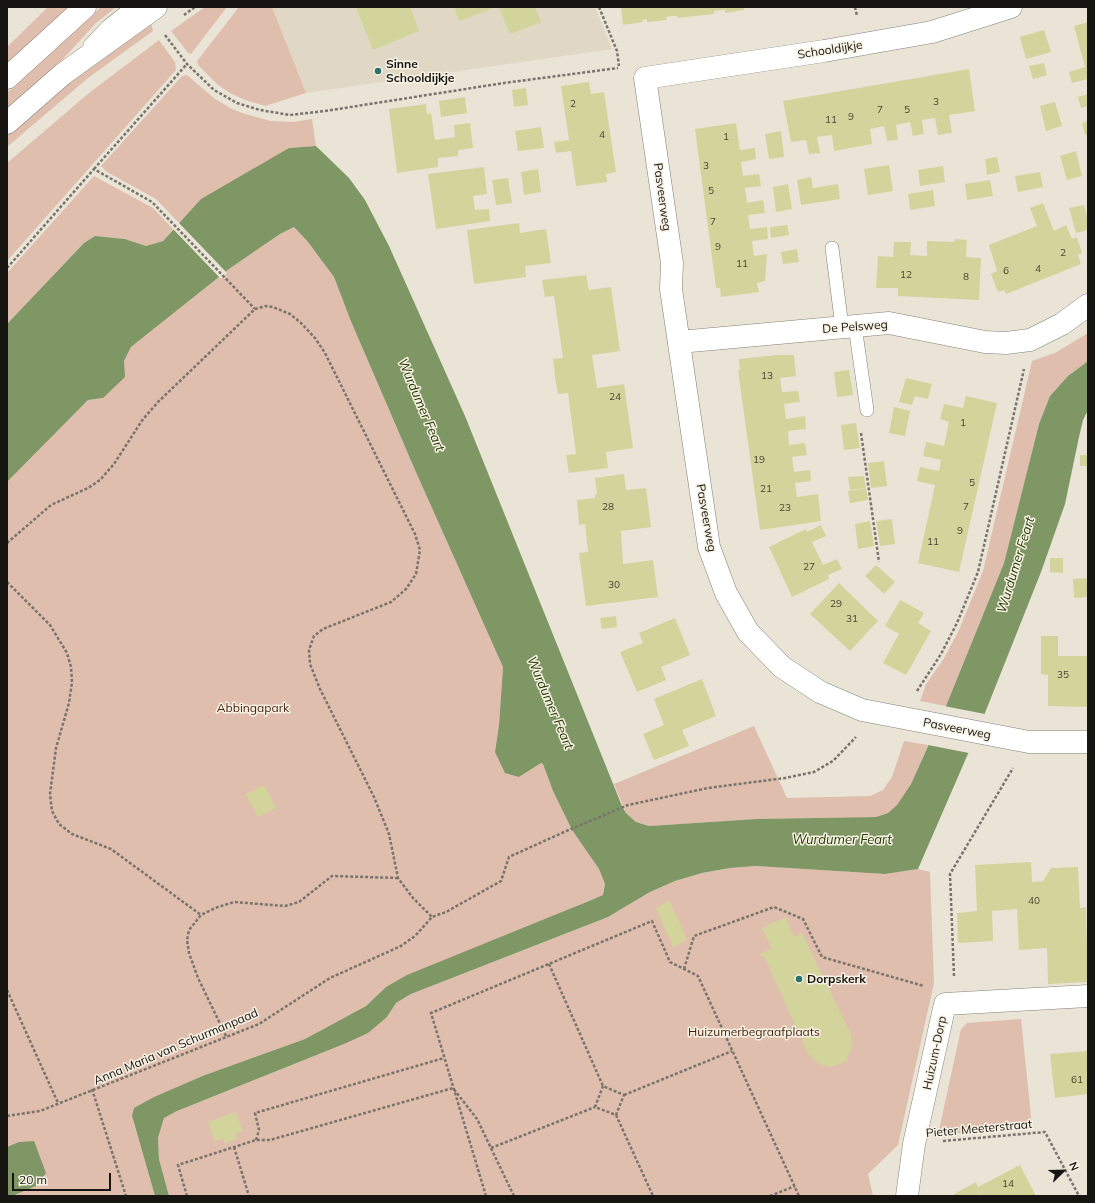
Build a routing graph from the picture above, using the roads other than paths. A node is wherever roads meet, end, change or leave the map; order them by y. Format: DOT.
graph roads {
  1 [pos="85,7"];
  2 [pos="132,7"];
  3 [pos="156,7"];
  4 [pos="1011,7"];
  5 [pos="63,74"];
  6 [pos="7,78"];
  7 [pos="645,78"];
  8 [pos="7,123"];
  9 [pos="832,248"];
  10 [pos="1088,305"];
  11 [pos="849,326"];
  12 [pos="679,342"];
  13 [pos="867,410"];
  14 [pos="1088,742"];
  15 [pos="1088,996"];
  16 [pos="907,1196"];
  1 -- 6 [label="street"];
  2 -- 5 [label="lane"];
  3 -- 5 [label="street"];
  4 -- 7 [label="street, Schooldijkje"];
  5 -- 8 [label="street"];
  7 -- 12 [label="street, Pasveerweg"];
  9 -- 11 [label="lane"];
  10 -- 11 [label="street, De Pelsweg"];
  11 -- 12 [label="street, De Pelsweg"];
  11 -- 13 [label="lane"];
  12 -- 14 [label="street, Pasveerweg"];
  15 -- 16 [label="street, Huizum-Dorp"];
}
